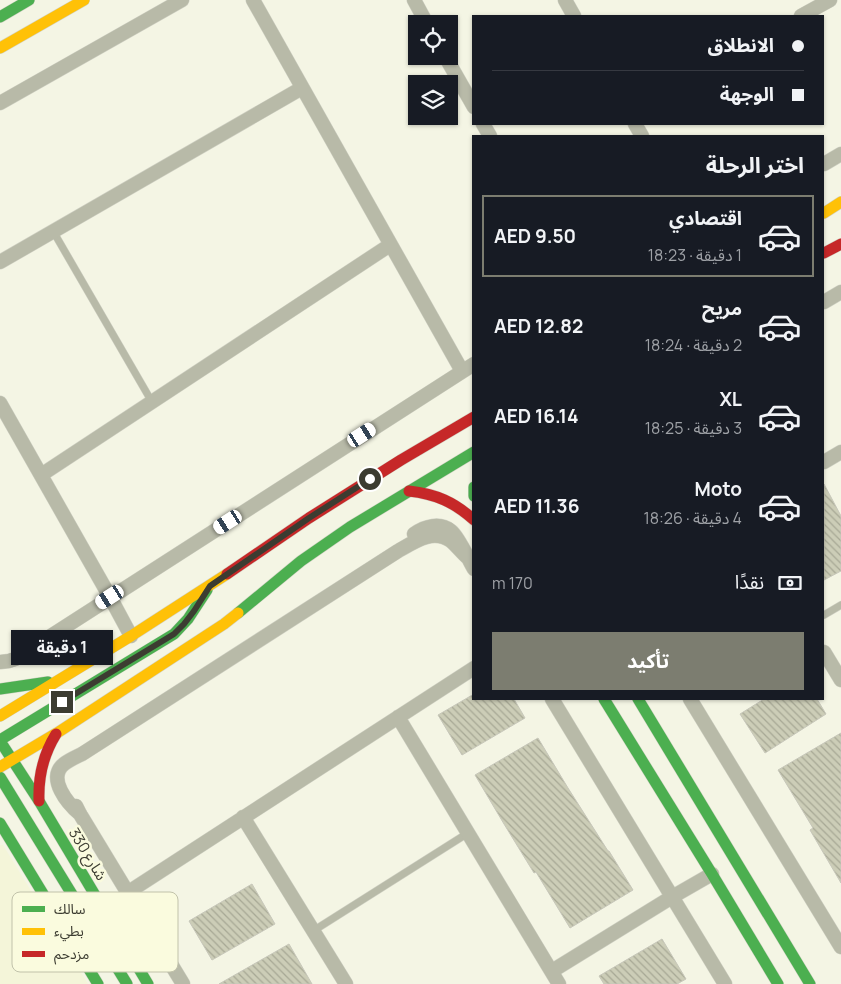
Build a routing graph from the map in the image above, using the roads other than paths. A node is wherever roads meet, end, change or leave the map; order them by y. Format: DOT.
graph roads {
  1 [pos="29,0"];
  2 [pos="84,0"];
  3 [pos="182,0"];
  4 [pos="253,0"];
  5 [pos="414,0"];
  6 [pos="565,0"];
  7 [pos="830,0"];
  8 [pos="422,15"];
  9 [pos="573,15"];
  10 [pos="802,15"];
  11 [pos="0,17"];
  12 [pos="0,48"];
  13 [pos="450,65"];
  14 [pos="302,88"];
  15 [pos="0,103"];
  16 [pos="472,103"];
  17 [pos="841,154"];
  18 [pos="824,164"];
  19 [pos="841,202"];
  20 [pos="824,213"];
  21 [pos="53,231"];
  22 [pos="841,244"];
  23 [pos="390,245"];
  24 [pos="824,253"];
  25 [pos="0,262"];
  26 [pos="841,292"];
  27 [pos="824,302"];
  28 [pos="468,367"];
  29 [pos="152,402"];
  30 [pos="0,403"];
  31 [pos="472,418"];
  32 [pos="841,452"];
  33 [pos="472,453"];
  34 [pos="824,462"];
  35 [pos="41,475"];
  36 [pos="410,491"];
  37 [pos="472,518"];
  38 [pos="471,564"];
  39 [pos="210,586"];
  40 [pos="110,597"];
  41 [pos="841,605"];
  42 [pos="824,614"];
  43 [pos="131,636"];
  44 [pos="824,652"];
  45 [pos="0,662"];
  46 [pos="472,669"];
  47 [pos="841,680"];
  48 [pos="57,681"];
  49 [pos="0,689"];
  50 [pos="553,700"];
  51 [pos="605,700"];
  52 [pos="639,700"];
  53 [pos="691,700"];
  54 [pos="0,716"];
  55 [pos="398,717"];
  56 [pos="57,733"];
  57 [pos="0,741"];
  58 [pos="0,755"];
  59 [pos="12,760"];
  60 [pos="0,767"];
  61 [pos="0,777"];
  62 [pos="39,801"];
  63 [pos="243,818"];
  64 [pos="0,823"];
  65 [pos="468,833"];
  66 [pos="712,874"];
  67 [pos="42,892"];
  68 [pos="71,892"];
  69 [pos="93,892"];
  70 [pos="126,892"];
  71 [pos="129,892"];
  72 [pos="672,897"];
  73 [pos="313,931"];
  74 [pos="841,946"];
  75 [pos="552,971"];
  76 [pos="91,972"];
  77 [pos="120,972"];
  78 [pos="141,972"];
  79 [pos="176,972"];
  80 [pos="98,984"];
  81 [pos="127,984"];
  82 [pos="148,984"];
  83 [pos="183,984"];
  84 [pos="346,984"];
  85 [pos="560,984"];
  86 [pos="725,984"];
  87 [pos="778,984"];
  88 [pos="810,984"];
  1 -- 11 [label="street"];
  2 -- 12 [label="street"];
  3 -- 15 [label="street"];
  4 -- 14 [label="street"];
  5 -- 8 [label="street"];
  6 -- 9 [label="street"];
  7 -- 10 [label="street"];
  13 -- 16 [label="street"];
  14 -- 21 [label="street"];
  14 -- 23 [label="street"];
  17 -- 18 [label="street"];
  19 -- 20 [label="street"];
  21 -- 25 [label="street"];
  21 -- 29 [label="lane"];
  22 -- 24 [label="street"];
  23 -- 28 [label="street"];
  23 -- 29 [label="street"];
  26 -- 27 [label="street"];
  28 -- 40 [label="street"];
  29 -- 35 [label="street"];
  30 -- 35 [label="street"];
  31 -- 39 [label="street"];
  32 -- 34 [label="street"];
  33 -- 36 [label="street"];
  35 -- 40 [label="street"];
  36 -- 37 [label="street"];
  36 -- 56 [label="street"];
  38 -- 70 [label="street"];
  39 -- 43 [label="street"];
  39 -- 57 [label="street"];
  40 -- 43 [label="street"];
  40 -- 45 [label="street"];
  41 -- 42 [label="lane"];
  43 -- 48 [label="street"];
  44 -- 47 [label="street"];
  46 -- 55 [label="street"];
  48 -- 49 [label="street"];
  48 -- 54 [label="street"];
  50 -- 72 [label="street"];
  51 -- 66 [label="street"];
  52 -- 88 [label="street"];
  53 -- 74 [label="street"];
  55 -- 63 [label="street"];
  55 -- 65 [label="street"];
  56 -- 59 [label="street"];
  56 -- 62 [label="street"];
  57 -- 59 [label="street, شارع 330"];
  58 -- 59 [label="street"];
  59 -- 60 [label="street"];
  59 -- 62 [label="street, شارع 330"];
  61 -- 68 [label="street"];
  62 -- 69 [label="street, شارع 330"];
  63 -- 71 [label="street"];
  63 -- 73 [label="street"];
  64 -- 67 [label="street"];
  65 -- 73 [label="lane"];
  65 -- 75 [label="street"];
  66 -- 72 [label="street"];
  66 -- 87 [label="street"];
  72 -- 75 [label="street"];
  72 -- 86 [label="street"];
  73 -- 84 [label="street"];
  75 -- 85 [label="street"];
  76 -- 80 [label="street"];
  77 -- 81 [label="street"];
  78 -- 82 [label="street, شارع 330"];
  79 -- 83 [label="street"];
}
